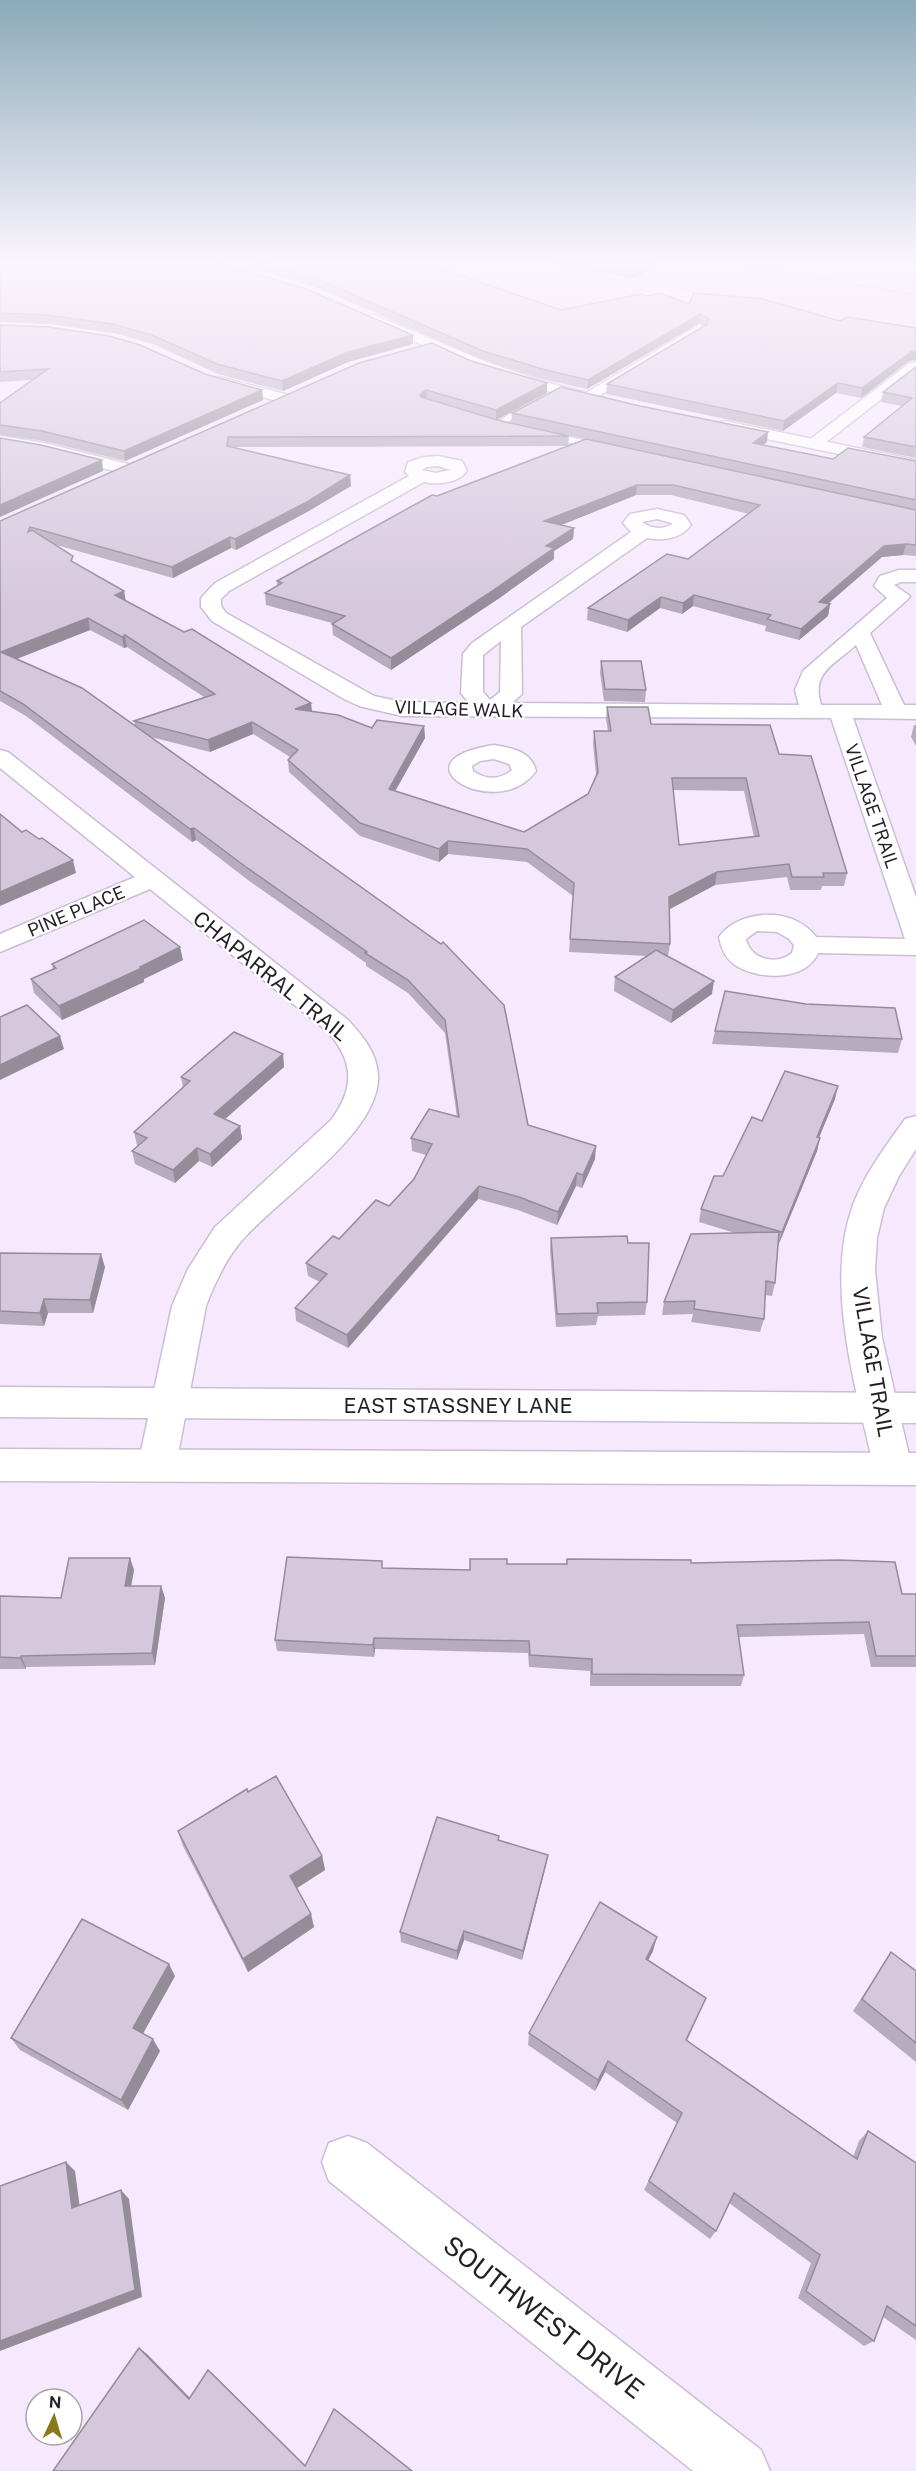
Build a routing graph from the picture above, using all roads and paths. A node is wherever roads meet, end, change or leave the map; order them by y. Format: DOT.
graph roads {
  1 [pos="210,377"];
  2 [pos="513,377"];
  3 [pos="619,377"];
  4 [pos="900,377"];
  5 [pos="559,391"];
  6 [pos="587,397"];
  7 [pos="619,404"];
  8 [pos="263,407"];
  9 [pos="487,422"];
  10 [pos="709,423"];
  11 [pos="497,425"];
  12 [pos="509,427"];
  13 [pos="532,432"];
  14 [pos="0,441"];
  15 [pos="814,444"];
  16 [pos="614,450"];
  17 [pos="916,465"];
  18 [pos="422,476"];
  19 [pos="105,479"];
  20 [pos="644,531"];
  21 [pos="916,576"];
  22 [pos="908,597"];
  23 [pos="511,624"];
  24 [pos="860,632"];
  25 [pos="488,711"];
  26 [pos="812,711"];
  27 [pos="840,712"];
  28 [pos="906,712"];
  29 [pos="490,752"];
  30 [pos="0,757"];
  31 [pos="151,879"];
  32 [pos="916,935"];
  33 [pos="0,944"];
  34 [pos="807,945"];
  35 [pos="916,947"];
  36 [pos="916,1126"];
  37 [pos="0,1402"];
  38 [pos="168,1403"];
  39 [pos="880,1408"];
  40 [pos="916,1408"];
  41 [pos="0,1465"];
  42 [pos="158,1465"];
  43 [pos="905,1469"];
  44 [pos="348,2162"];
  45 [pos="740,2471"];
  1 -- 8 [label="street"];
  2 -- 5 [label="street"];
  3 -- 6 [label="street"];
  4 -- 15 [label="street"];
  5 -- 6 [label="street"];
  5 -- 11 [label="lane"];
  6 -- 7 [label="street"];
  9 -- 11 [label="lane"];
  10 -- 15 [label="street"];
  11 -- 12 [label="lane"];
  13 -- 16 [label="lane"];
  14 -- 19 [label="street"];
  15 -- 17 [label="street"];
  18 -- 25 [label="street, VILLAGE WALK"];
  20 -- 23 [label="street"];
  21 -- 22 [label="street"];
  22 -- 24 [label="street"];
  23 -- 25 [label="street"];
  23 -- 25 [label="street"];
  24 -- 26 [label="street"];
  24 -- 28 [label="street"];
  25 -- 26 [label="street, VILLAGE WALK"];
  25 -- 29 [label="street"];
  26 -- 27 [label="street, VILLAGE WALK"];
  27 -- 28 [label="street, VILLAGE WALK"];
  27 -- 32 [label="street, VILLAGE TRAIL"];
  30 -- 31 [label="street, CHAPARRAL TRAIL"];
  31 -- 33 [label="street, PINE PLACE"];
  31 -- 38 [label="street, CHAPARRAL TRAIL"];
  34 -- 35 [label="street"];
  36 -- 39 [label="street, VILLAGE TRAIL"];
  37 -- 38 [label="street, EAST STASSNEY LANE"];
  38 -- 39 [label="street, EAST STASSNEY LANE"];
  38 -- 42 [label="street, CHAPARRAL TRAIL"];
  39 -- 40 [label="street, EAST STASSNEY LANE"];
  39 -- 43 [label="street, VILLAGE TRAIL"];
  41 -- 42 [label="street"];
  42 -- 43 [label="street"];
  44 -- 45 [label="street, SOUTHWEST DRIVE"];
}
